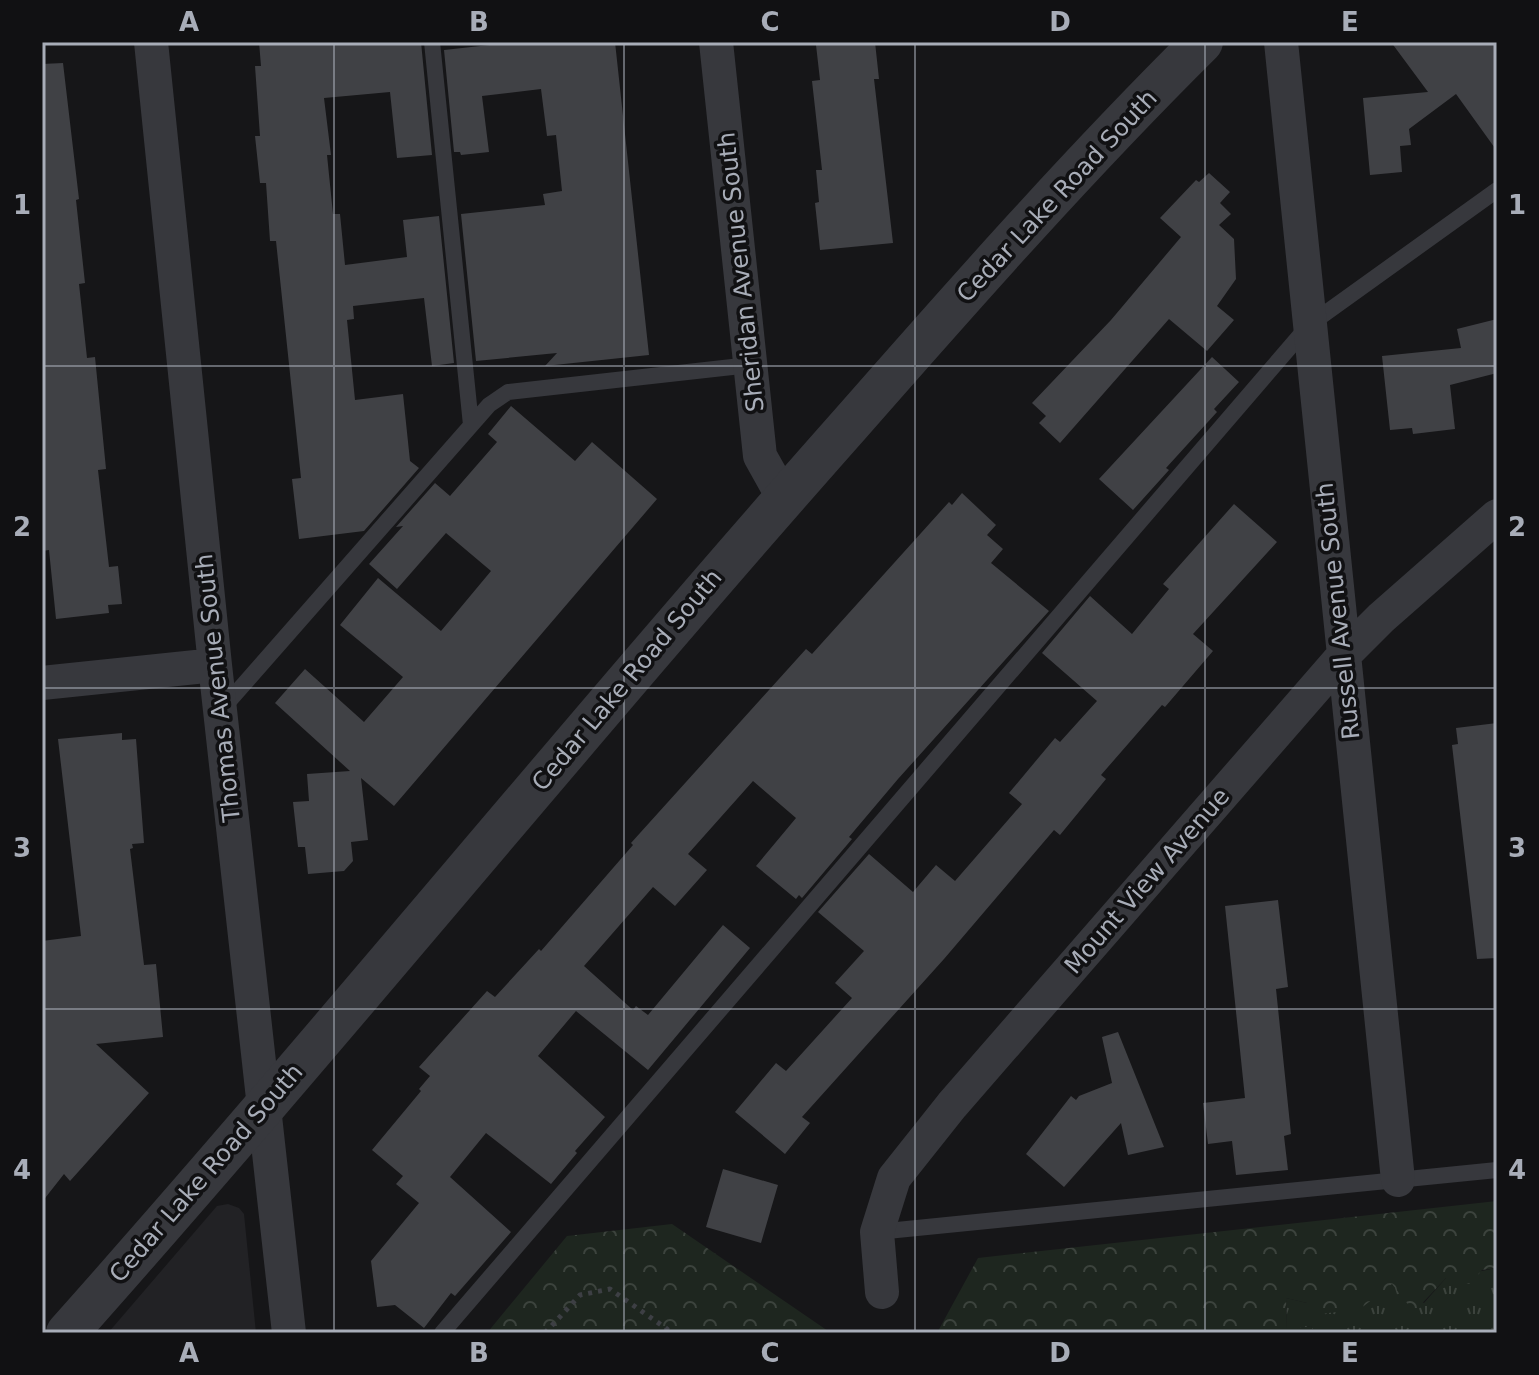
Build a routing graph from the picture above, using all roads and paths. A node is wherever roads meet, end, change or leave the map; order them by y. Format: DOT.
graph roads {
  1 [pos="151,42"];
  2 [pos="432,42"];
  3 [pos="716,42"];
  4 [pos="1202,42"];
  5 [pos="1281,42"];
  6 [pos="1497,190"];
  7 [pos="1309,325"];
  8 [pos="750,365"];
  9 [pos="471,425"];
  10 [pos="783,497"];
  11 [pos="1497,516"];
  12 [pos="1343,656"];
  13 [pos="215,665"];
  14 [pos="42,683"];
  15 [pos="220,710"];
  16 [pos="263,1106"];
  17 [pos="1497,1170"];
  18 [pos="1398,1180"];
  19 [pos="877,1232"];
  20 [pos="882,1292"];
  21 [pos="67,1333"];
  22 [pos="289,1333"];
  23 [pos="442,1333"];
  24 [pos="545,1333"];
  25 [pos="664,1333"];
  1 -- 13 [label="street, Thomas Avenue South"];
  2 -- 9 [label="lane"];
  3 -- 8 [label="street, Sheridan Avenue South"];
  4 -- 10 [label="street, Cedar Lake Road South"];
  5 -- 7 [label="street, Russell Avenue South"];
  6 -- 7 [label="lane"];
  7 -- 12 [label="street, Russell Avenue South"];
  7 -- 23 [label="lane"];
  8 -- 9 [label="lane"];
  8 -- 10 [label="street, Sheridan Avenue South"];
  9 -- 15 [label="lane"];
  10 -- 16 [label="street, Cedar Lake Road South"];
  11 -- 12 [label="street, Mount View Avenue"];
  12 -- 18 [label="street, Russell Avenue South"];
  12 -- 19 [label="street, Mount View Avenue"];
  13 -- 14 [label="street"];
  13 -- 15 [label="street, Thomas Avenue South"];
  15 -- 16 [label="street, Thomas Avenue South"];
  16 -- 21 [label="street, Cedar Lake Road South"];
  16 -- 22 [label="street, Thomas Avenue South"];
  17 -- 18 [label="lane"];
  18 -- 19 [label="lane"];
  19 -- 20 [label="street, Mount View Avenue"];
  24 -- 25 [label="path"];
}
